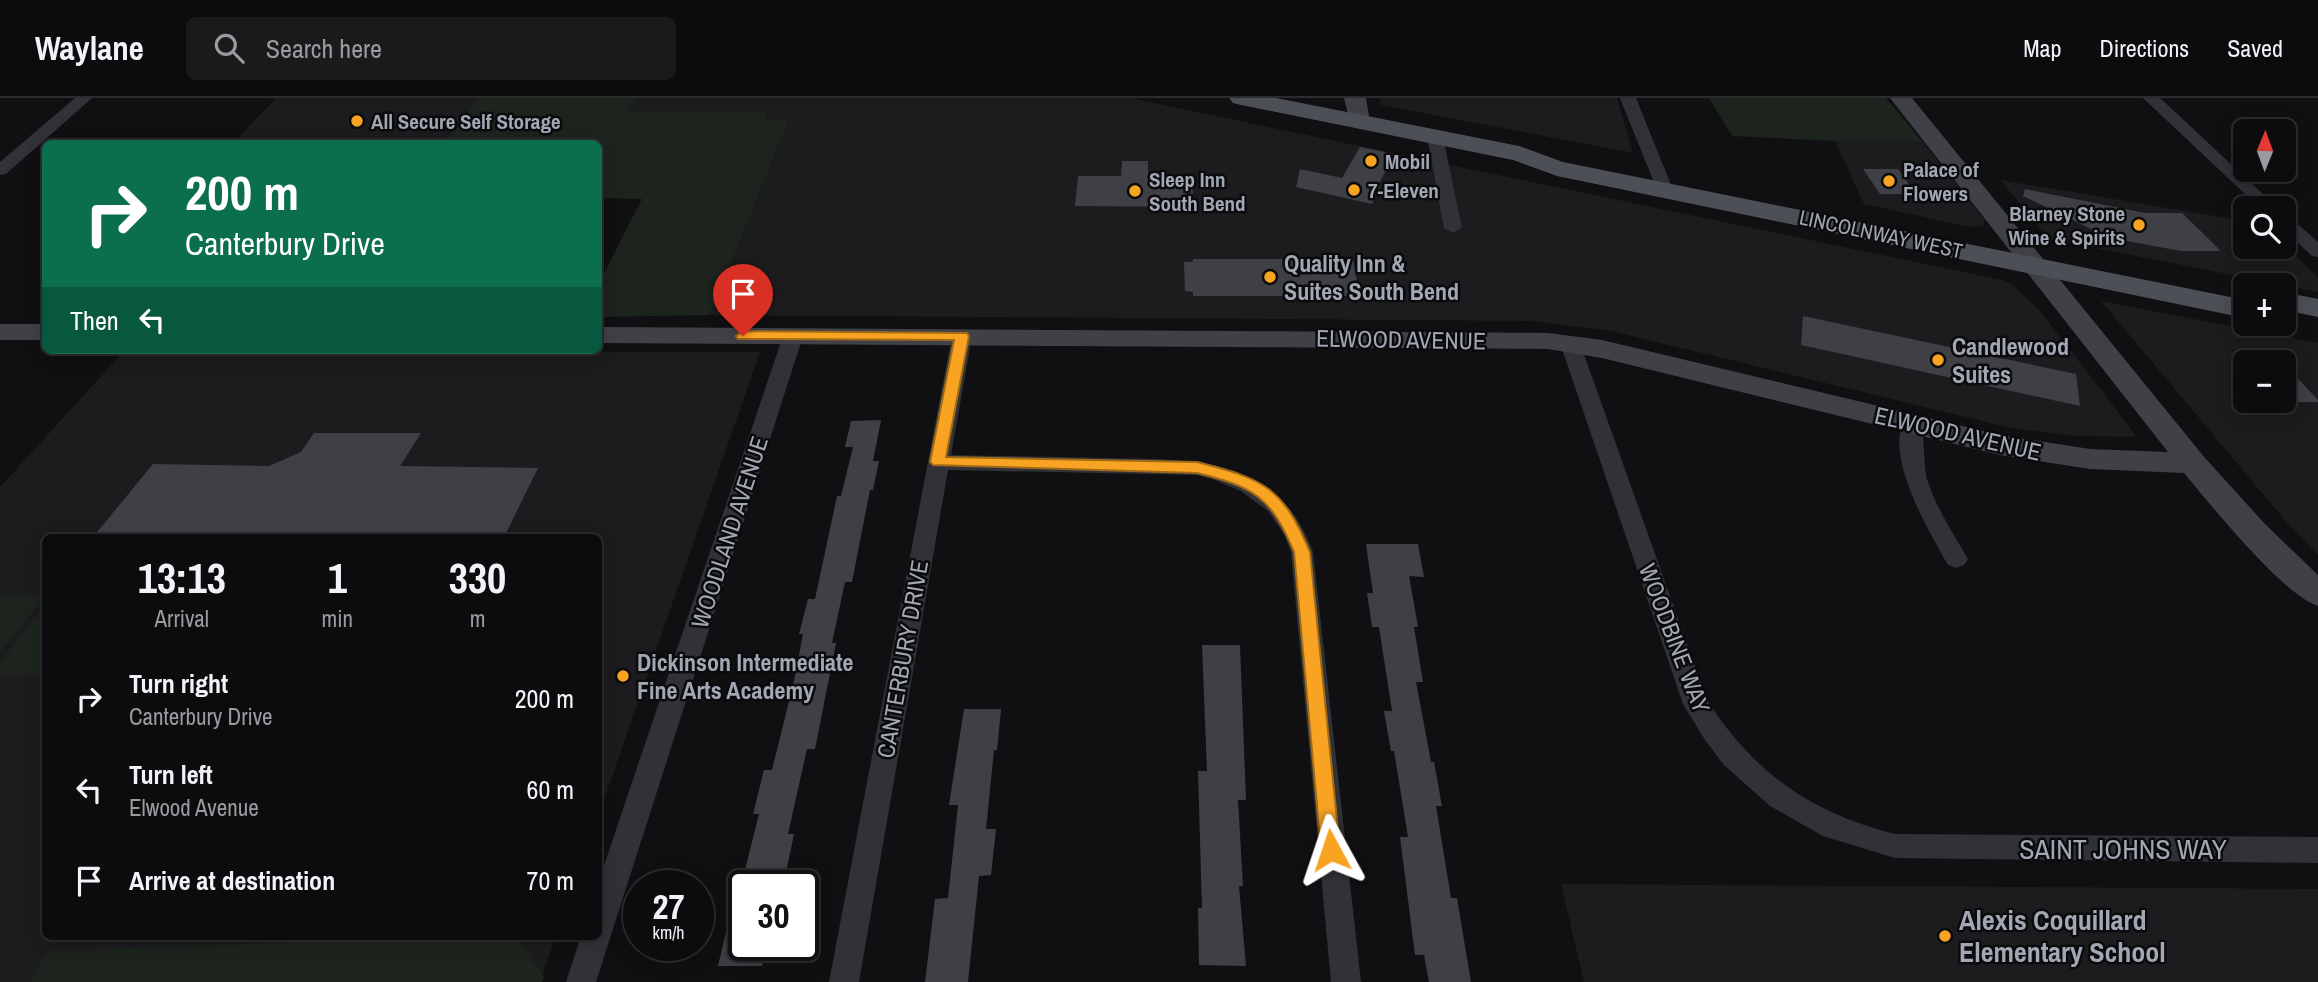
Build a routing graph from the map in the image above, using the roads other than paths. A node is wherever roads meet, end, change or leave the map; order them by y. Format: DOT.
graph roads {
  1 [pos="84,98"];
  2 [pos="1241,98"];
  3 [pos="1354,98"];
  4 [pos="1628,98"];
  5 [pos="1901,98"];
  6 [pos="2151,98"];
  7 [pos="1359,122"];
  8 [pos="1435,137"];
  9 [pos="0,170"];
  10 [pos="1661,182"];
  11 [pos="2257,196"];
  12 [pos="1453,228"];
  13 [pos="2296,232"];
  14 [pos="2318,252"];
  15 [pos="2029,256"];
  16 [pos="2233,291"];
  17 [pos="2296,303"];
  18 [pos="2233,306"];
  19 [pos="2318,308"];
  20 [pos="2296,319"];
  21 [pos="2318,324"];
  22 [pos="0,332"];
  23 [pos="42,332"];
  24 [pos="602,335"];
  25 [pos="793,336"];
  26 [pos="962,336"];
  27 [pos="1570,343"];
  28 [pos="1912,424"];
  29 [pos="938,462"];
  30 [pos="2191,463"];
  31 [pos="1956,559"];
  32 [pos="2318,594"];
  33 [pos="1927,848"];
  34 [pos="2318,850"];
  35 [pos="602,916"];
  36 [pos="595,940"];
  37 [pos="581,982"];
  38 [pos="844,982"];
  39 [pos="1346,982"];
  1 -- 9 [label="street"];
  2 -- 7 [label="main road, LINCOLNWAY WEST"];
  3 -- 7 [label="street"];
  4 -- 10 [label="street"];
  5 -- 15 [label="street"];
  6 -- 11 [label="street"];
  7 -- 8 [label="main road, LINCOLNWAY WEST"];
  8 -- 10 [label="main road, LINCOLNWAY WEST"];
  8 -- 12 [label="street"];
  10 -- 15 [label="main road, LINCOLNWAY WEST"];
  13 -- 14 [label="street"];
  15 -- 16 [label="main road, LINCOLNWAY WEST"];
  15 -- 18 [label="main road, LINCOLNWAY WEST"];
  15 -- 30 [label="street"];
  17 -- 19 [label="main road"];
  20 -- 21 [label="main road"];
  22 -- 23 [label="street"];
  24 -- 25 [label="street, ELWOOD AVENUE"];
  25 -- 26 [label="street, ELWOOD AVENUE"];
  25 -- 35 [label="street, WOODLAND AVENUE"];
  26 -- 27 [label="street, ELWOOD AVENUE"];
  26 -- 29 [label="street, CANTERBURY DRIVE"];
  27 -- 28 [label="street, ELWOOD AVENUE"];
  27 -- 33 [label="street, WOODBINE WAY"];
  28 -- 30 [label="street, ELWOOD AVENUE"];
  28 -- 31 [label="street"];
  29 -- 38 [label="street, CANTERBURY DRIVE"];
  29 -- 39 [label="street"];
  30 -- 32 [label="street"];
  33 -- 34 [label="street, SAINT JOHNS WAY"];
  36 -- 37 [label="street"];
}
